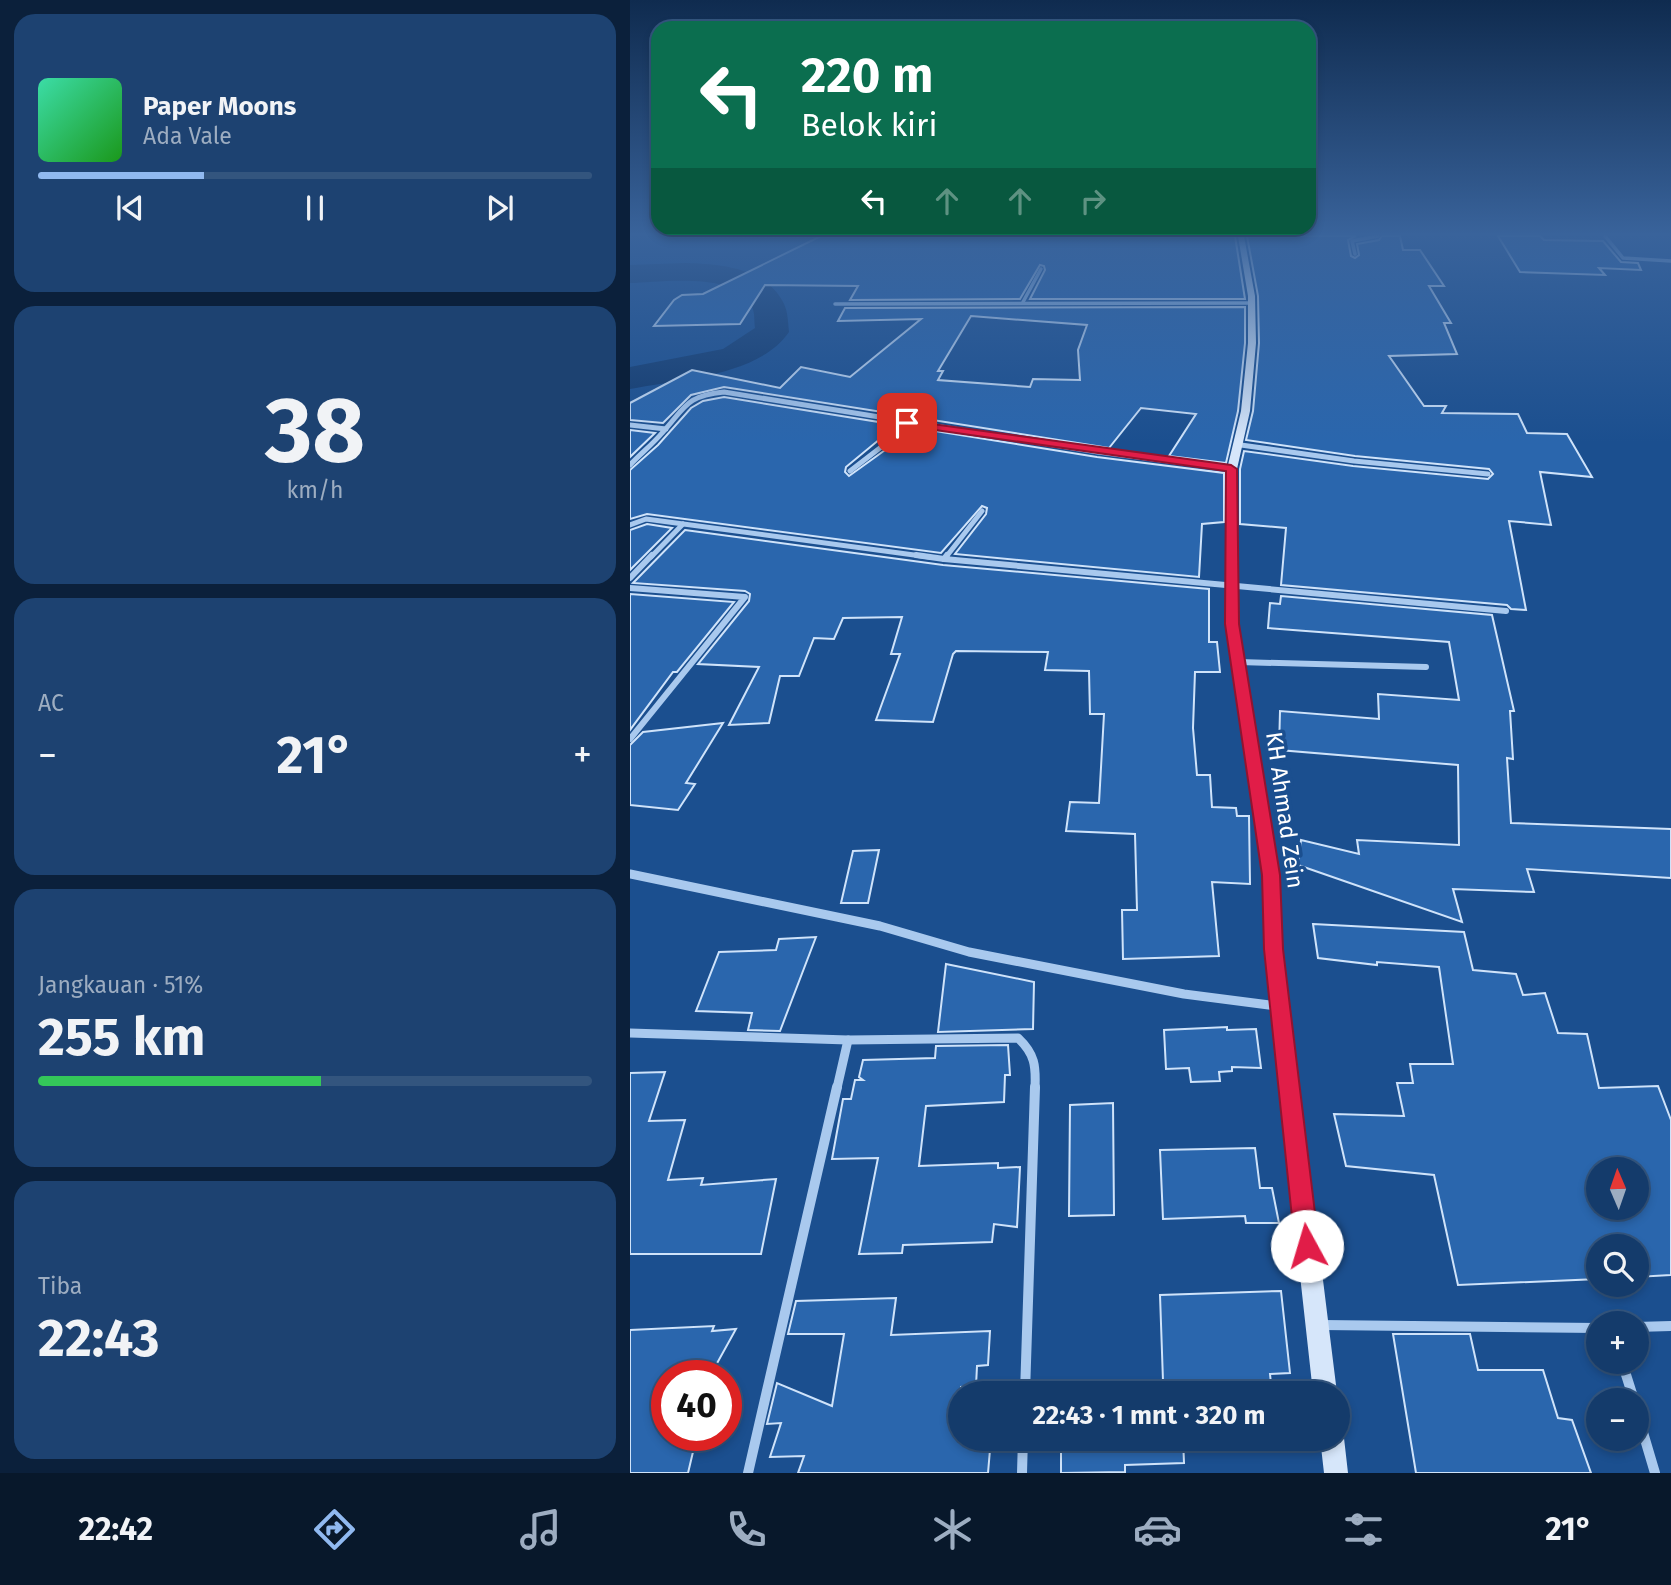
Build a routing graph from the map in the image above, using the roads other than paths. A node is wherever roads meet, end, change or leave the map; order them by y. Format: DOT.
graph roads {
  1 [pos="1252,305"];
  2 [pos="907,423"];
  3 [pos="630,425"];
  4 [pos="666,429"];
  5 [pos="1241,445"];
  6 [pos="630,465"];
  7 [pos="1231,469"];
  8 [pos="850,471"];
  9 [pos="1488,474"];
  10 [pos="982,511"];
  11 [pos="683,524"];
  12 [pos="630,525"];
  13 [pos="944,559"];
  14 [pos="630,578"];
  15 [pos="1232,587"];
  16 [pos="630,588"];
  17 [pos="1506,611"];
  18 [pos="1239,662"];
  19 [pos="1426,667"];
  20 [pos="630,739"];
  21 [pos="630,874"];
  22 [pos="1282,1007"];
  23 [pos="630,1033"];
  24 [pos="848,1040"];
  25 [pos="1315,1325"];
  26 [pos="1671,1326"];
  27 [pos="1649,1327"];
  28 [pos="1586,1328"];
  29 [pos="1025,1381"];
  30 [pos="1323,1381"];
  31 [pos="1023,1451"];
  32 [pos="1333,1451"];
  33 [pos="1648,1451"];
  34 [pos="748,1473"];
  35 [pos="1022,1473"];
  36 [pos="1336,1473"];
  37 [pos="1655,1473"];
  1 -- 5 [label="street, KH Ahmad Zein"];
  2 -- 4 [label="street"];
  2 -- 7 [label="street"];
  2 -- 8 [label="street"];
  3 -- 4 [label="street"];
  4 -- 6 [label="street"];
  5 -- 7 [label="street, KH Ahmad Zein"];
  5 -- 9 [label="street"];
  7 -- 15 [label="street, KH Ahmad Zein"];
  10 -- 13 [label="street"];
  11 -- 12 [label="street"];
  11 -- 13 [label="street"];
  11 -- 14 [label="street"];
  13 -- 15 [label="street"];
  15 -- 17 [label="street"];
  15 -- 18 [label="street, KH Ahmad Zein"];
  16 -- 20 [label="street"];
  18 -- 19 [label="street"];
  18 -- 22 [label="street, KH Ahmad Zein"];
  21 -- 22 [label="street"];
  22 -- 25 [label="street, KH Ahmad Zein"];
  23 -- 24 [label="street"];
  24 -- 29 [label="street"];
  24 -- 34 [label="street"];
  25 -- 28 [label="street"];
  25 -- 30 [label="street, KH Ahmad Zein"];
  26 -- 27 [label="street"];
  31 -- 35 [label="street"];
  32 -- 36 [label="street"];
  33 -- 37 [label="street"];
}
